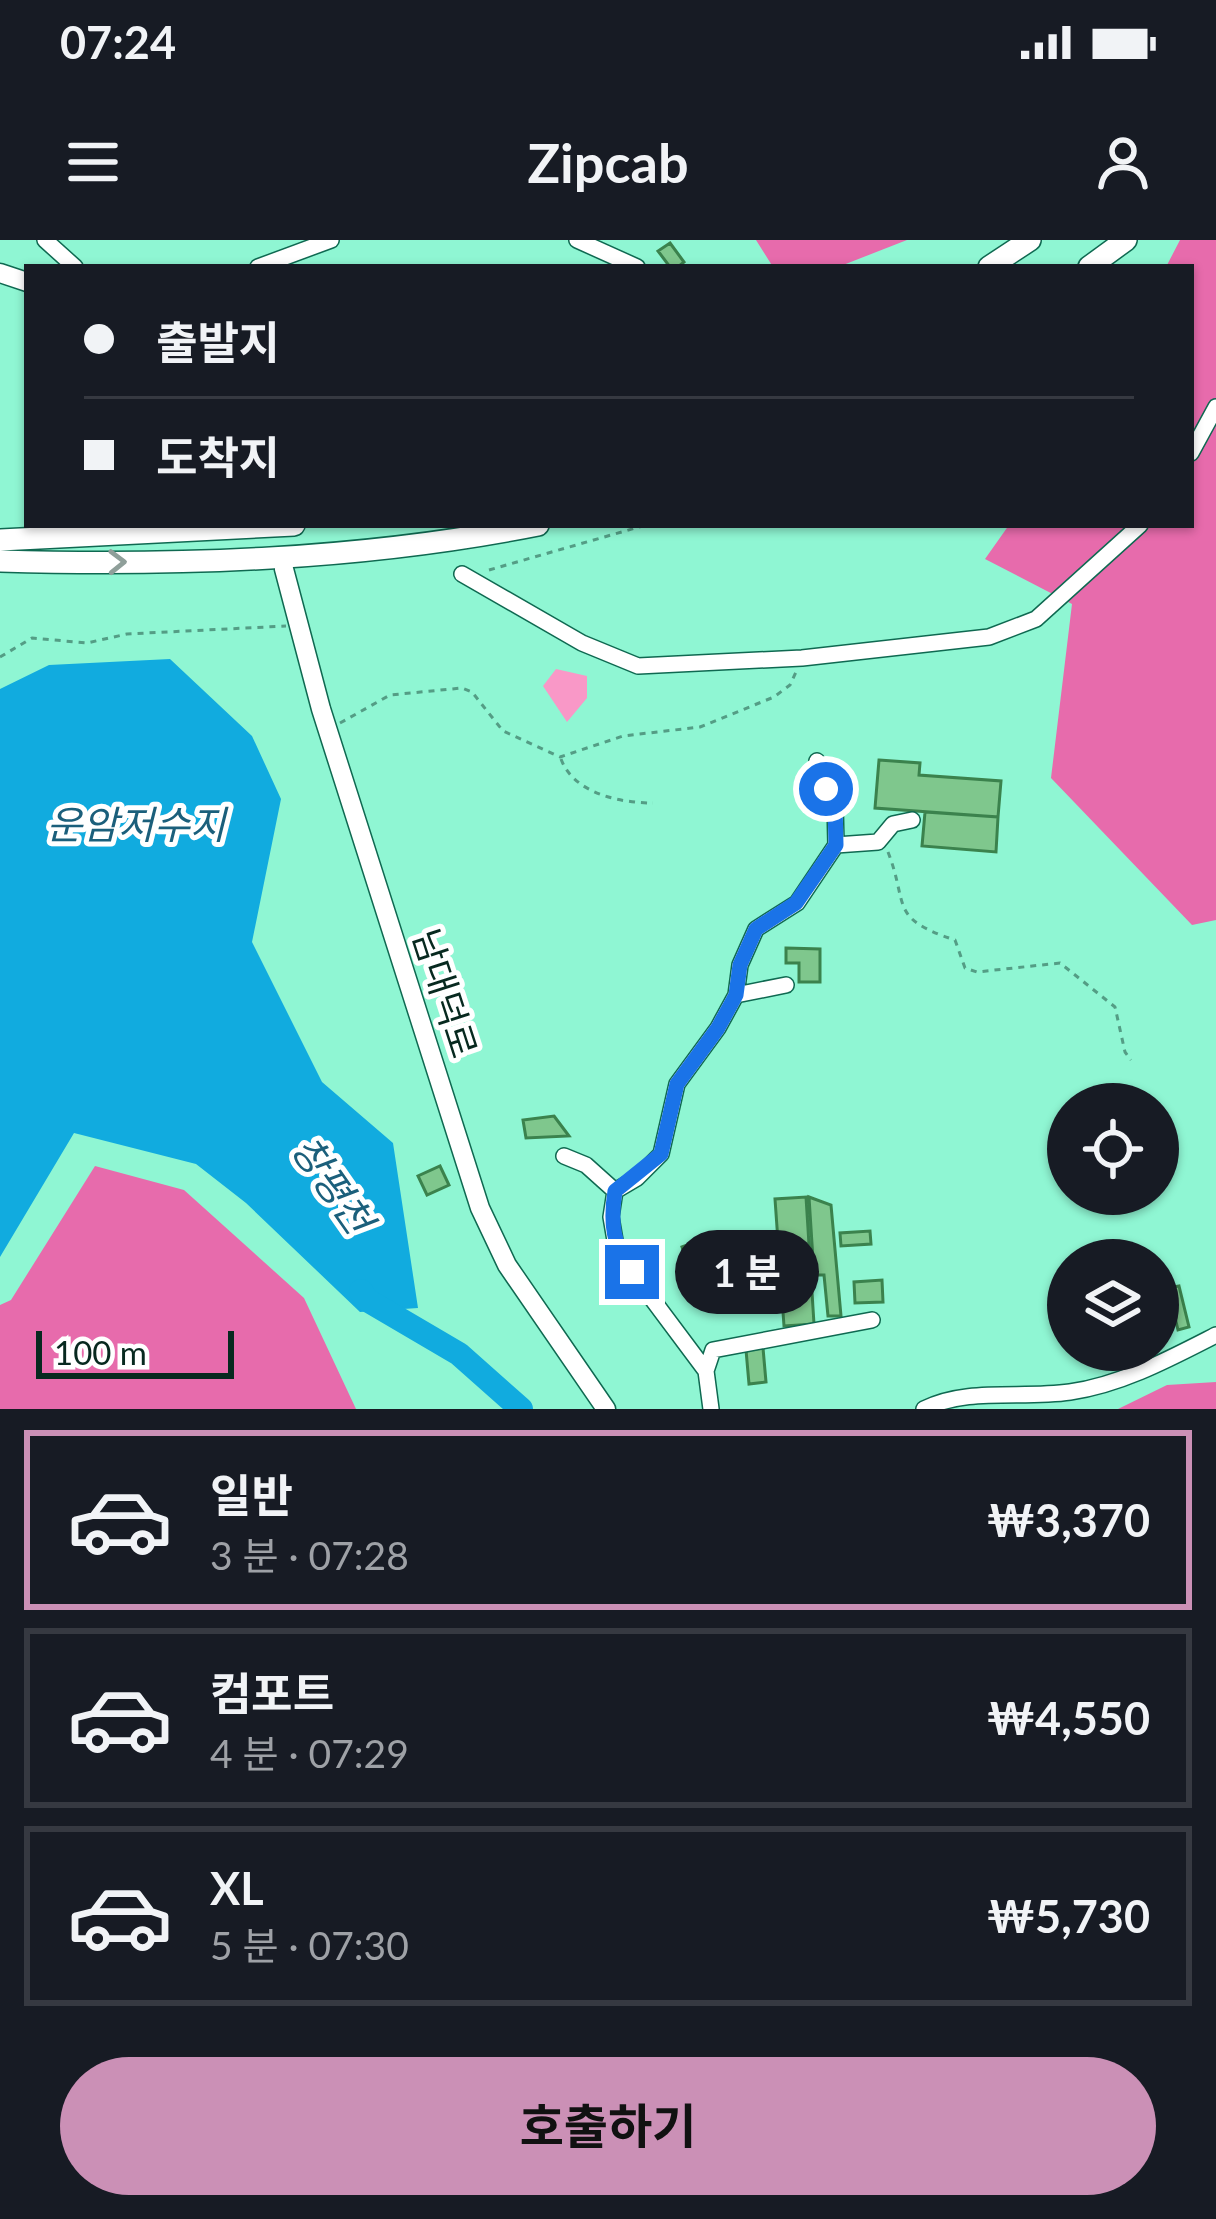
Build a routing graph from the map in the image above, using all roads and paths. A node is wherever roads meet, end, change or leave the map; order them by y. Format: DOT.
graph roads {
  1 [pos="45,240"];
  2 [pos="331,240"];
  3 [pos="577,240"];
  4 [pos="1030,240"];
  5 [pos="1126,240"];
  6 [pos="72,264"];
  7 [pos="266,264"];
  8 [pos="630,264"];
  9 [pos="994,264"];
  10 [pos="1093,264"];
  11 [pos="1216,407"];
  12 [pos="1194,447"];
  13 [pos="235,528"];
  14 [pos="523,528"];
  15 [pos="635,528"];
  16 [pos="1137,528"];
  17 [pos="0,540"];
  18 [pos="0,561"];
  19 [pos="284,569"];
  20 [pos="462,574"];
  21 [pos="490,590"];
  22 [pos="299,626"];
  23 [pos="0,657"];
  24 [pos="802,658"];
  25 [pos="328,729"];
  26 [pos="560,758"];
  27 [pos="817,761"];
  28 [pos="653,803"];
  29 [pos="912,820"];
  30 [pos="878,842"];
  31 [pos="836,845"];
  32 [pos="786,985"];
  33 [pos="736,995"];
  34 [pos="1131,1060"];
  35 [pos="564,1156"];
  36 [pos="615,1191"];
  37 [pos="872,1320"];
  38 [pos="1216,1335"];
  39 [pos="706,1371"];
  40 [pos="606,1409"];
  41 [pos="711,1409"];
  42 [pos="924,1409"];
  1 -- 6 [label="street"];
  2 -- 7 [label="street"];
  3 -- 8 [label="street"];
  4 -- 9 [label="highway"];
  5 -- 10 [label="highway"];
  11 -- 12 [label="street"];
  13 -- 17 [label="highway"];
  18 -- 14 [label="highway, one-way"];
  15 -- 21 [label="path"];
  16 -- 24 [label="street"];
  19 -- 22 [label="main road, 남대덕로"];
  20 -- 21 [label="street"];
  21 -- 24 [label="street"];
  22 -- 23 [label="path"];
  22 -- 25 [label="main road, 남대덕로"];
  24 -- 26 [label="path"];
  25 -- 26 [label="path"];
  25 -- 40 [label="main road, 남대덕로"];
  26 -- 28 [label="path"];
  27 -- 31 [label="street"];
  29 -- 30 [label="street"];
  30 -- 31 [label="street"];
  30 -- 34 [label="path"];
  31 -- 33 [label="street"];
  32 -- 33 [label="street"];
  33 -- 36 [label="street"];
  35 -- 36 [label="street"];
  36 -- 39 [label="street"];
  37 -- 39 [label="street"];
  38 -- 42 [label="street"];
  39 -- 41 [label="street"];
}
